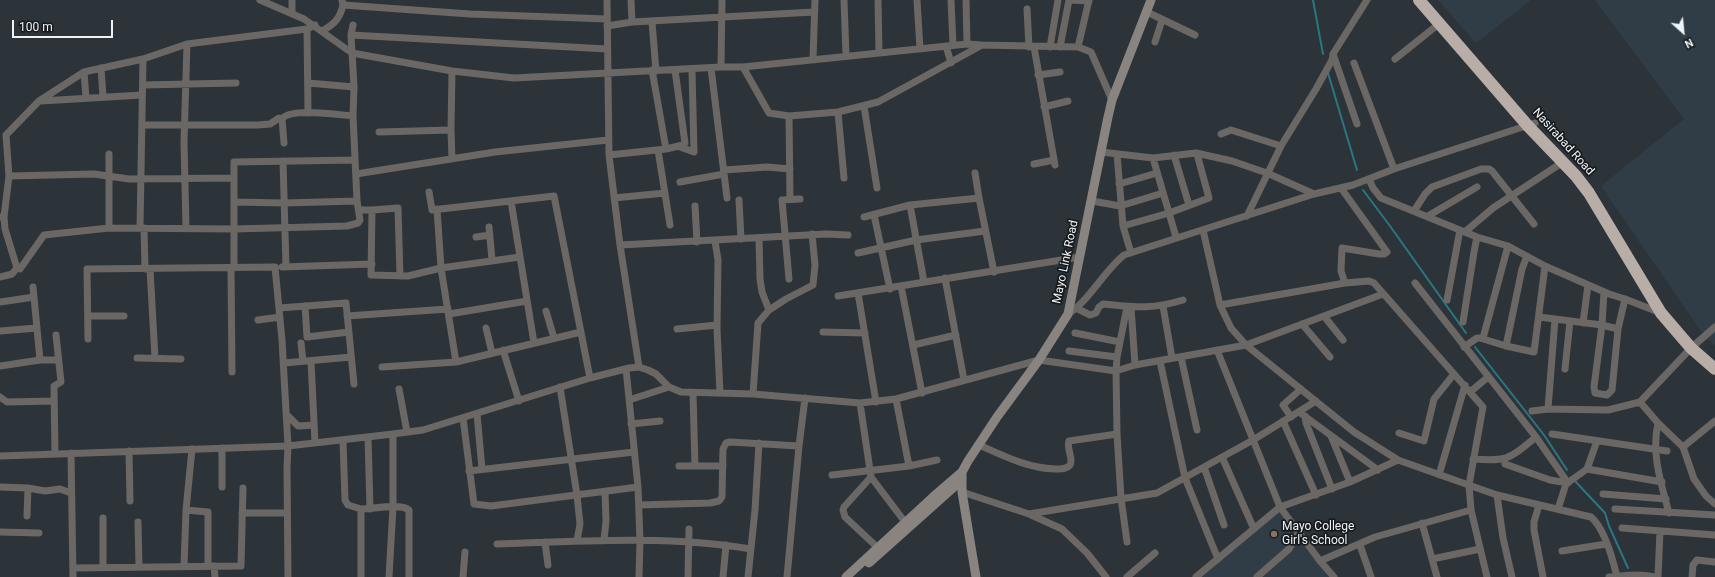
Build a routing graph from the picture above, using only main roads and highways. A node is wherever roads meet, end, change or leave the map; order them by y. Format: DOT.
graph roads {
  1 [pos="1419,0"];
  2 [pos="1428,0"];
  3 [pos="1532,124"];
  4 [pos="1591,191"];
  5 [pos="1693,346"];
  6 [pos="1715,362"];
  7 [pos="1715,369"];
  1 -- 3 [label="highway, Nasirabad Road"];
  2 -- 3 [label="highway, Nasirabad Road"];
  3 -- 4 [label="highway, Nasirabad Road"];
  3 -- 4 [label="highway, Nasirabad Road"];
  4 -- 5 [label="highway, Nasirabad Road"];
  5 -- 6 [label="highway, Nasirabad Road"];
  5 -- 7 [label="highway, Nasirabad Road"];
}
